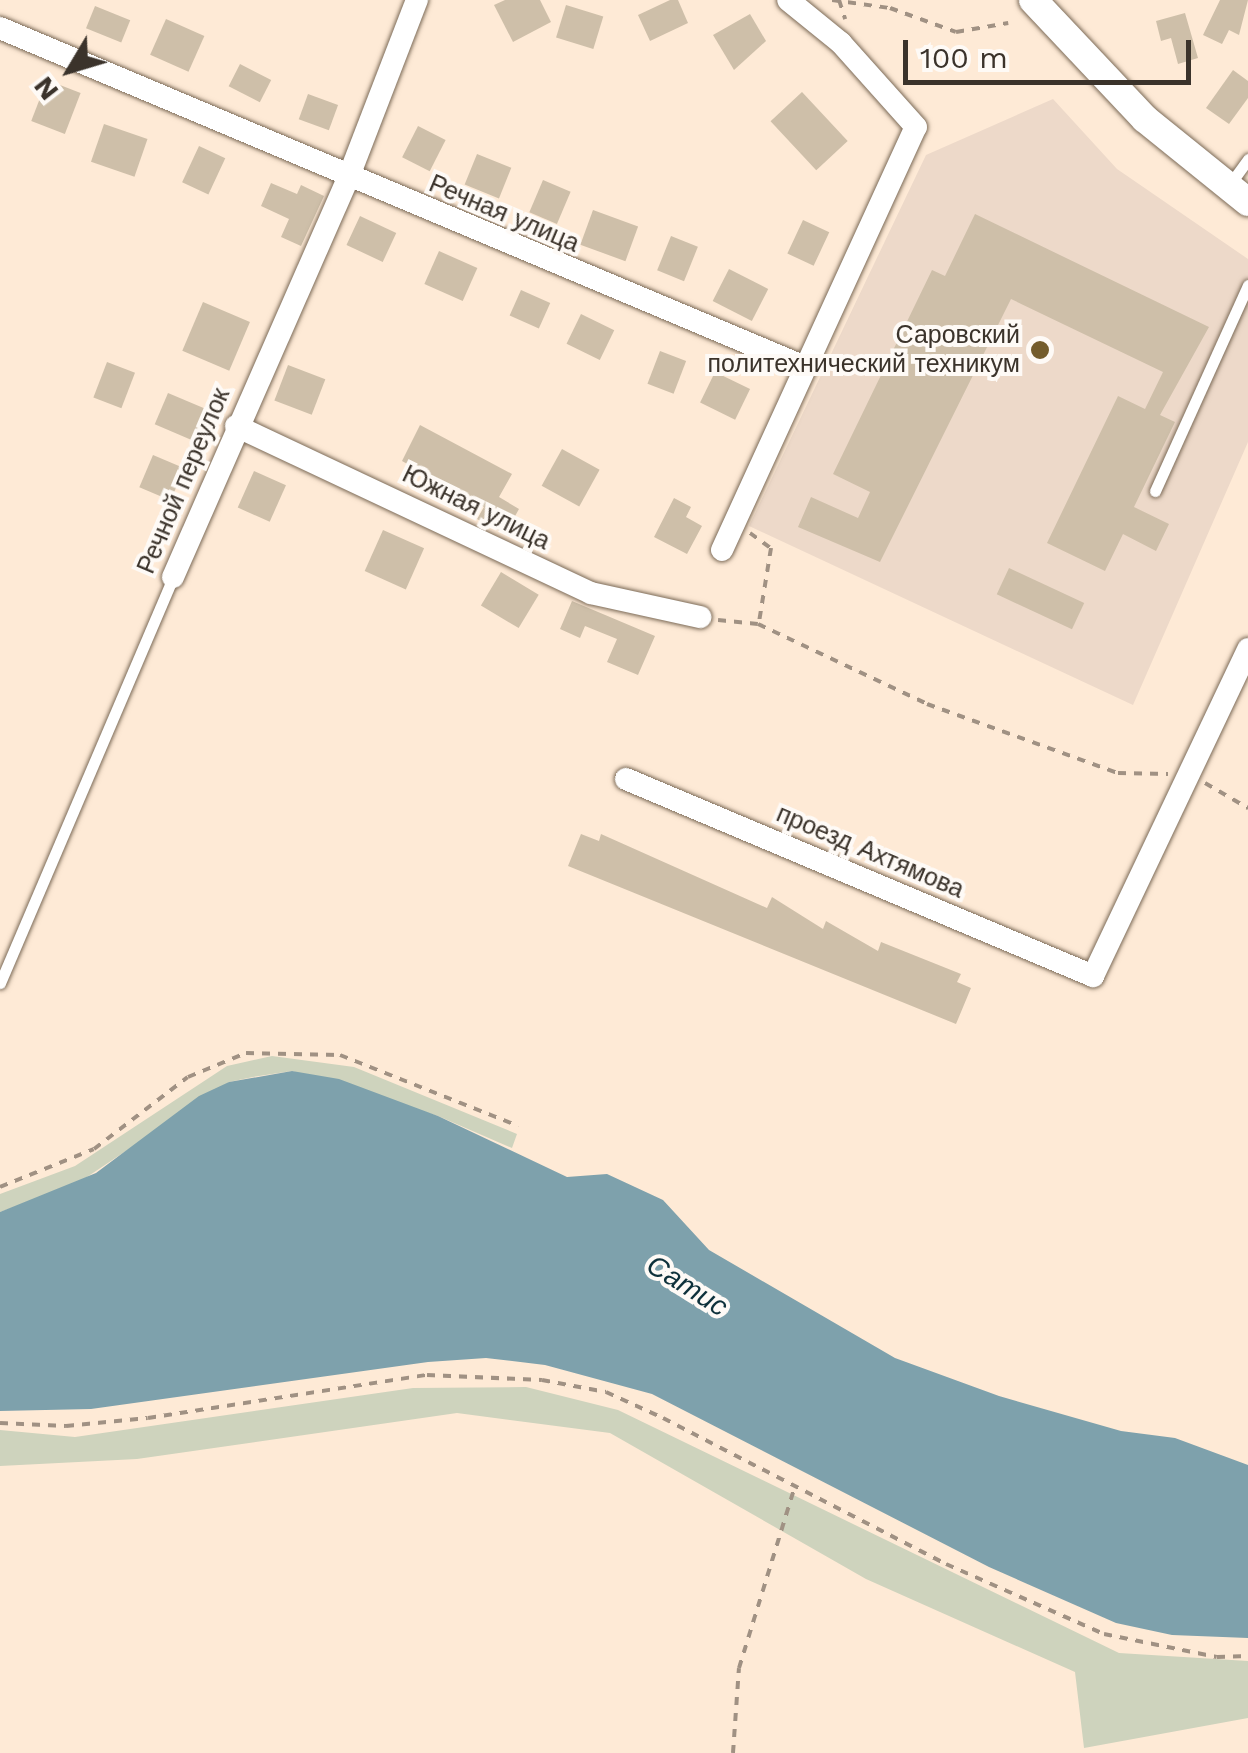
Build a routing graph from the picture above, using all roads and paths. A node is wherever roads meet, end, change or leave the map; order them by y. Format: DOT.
graph roads {
  1 [pos="417,0"];
  2 [pos="788,0"];
  3 [pos="832,0"];
  4 [pos="1033,0"];
  5 [pos="1008,23"];
  6 [pos="0,28"];
  7 [pos="1248,159"];
  8 [pos="349,176"];
  9 [pos="1238,195"];
  10 [pos="1248,285"];
  11 [pos="805,367"];
  12 [pos="236,426"];
  13 [pos="1155,491"];
  14 [pos="734,521"];
  15 [pos="722,550"];
  16 [pos="173,577"];
  17 [pos="700,618"];
  18 [pos="758,624"];
  19 [pos="1248,649"];
  20 [pos="1188,774"];
  21 [pos="626,780"];
  22 [pos="1248,808"];
  23 [pos="0,983"];
  24 [pos="518,1126"];
  25 [pos="0,1187"];
  26 [pos="0,1423"];
  27 [pos="795,1486"];
  28 [pos="1248,1656"];
  29 [pos="733,1753"];
  1 -- 8 [label="street, Речной переулок"];
  2 -- 11 [label="street"];
  3 -- 5 [label="path"];
  4 -- 9 [label="street"];
  6 -- 8 [label="street, Речная улица"];
  7 -- 9 [label="lane"];
  8 -- 11 [label="street, Речная улица"];
  8 -- 12 [label="street, Речной переулок"];
  10 -- 13 [label="lane"];
  11 -- 14 [label="street"];
  12 -- 16 [label="street, Речной переулок"];
  12 -- 17 [label="street, Южная улица"];
  14 -- 15 [label="street"];
  14 -- 18 [label="path"];
  16 -- 23 [label="lane, Речной переулок"];
  17 -- 18 [label="path"];
  18 -- 20 [label="path"];
  19 -- 20 [label="street"];
  20 -- 21 [label="street, проезд Ахтямова"];
  20 -- 22 [label="path"];
  24 -- 25 [label="path"];
  26 -- 27 [label="path"];
  27 -- 28 [label="path"];
  27 -- 29 [label="path"];
}
